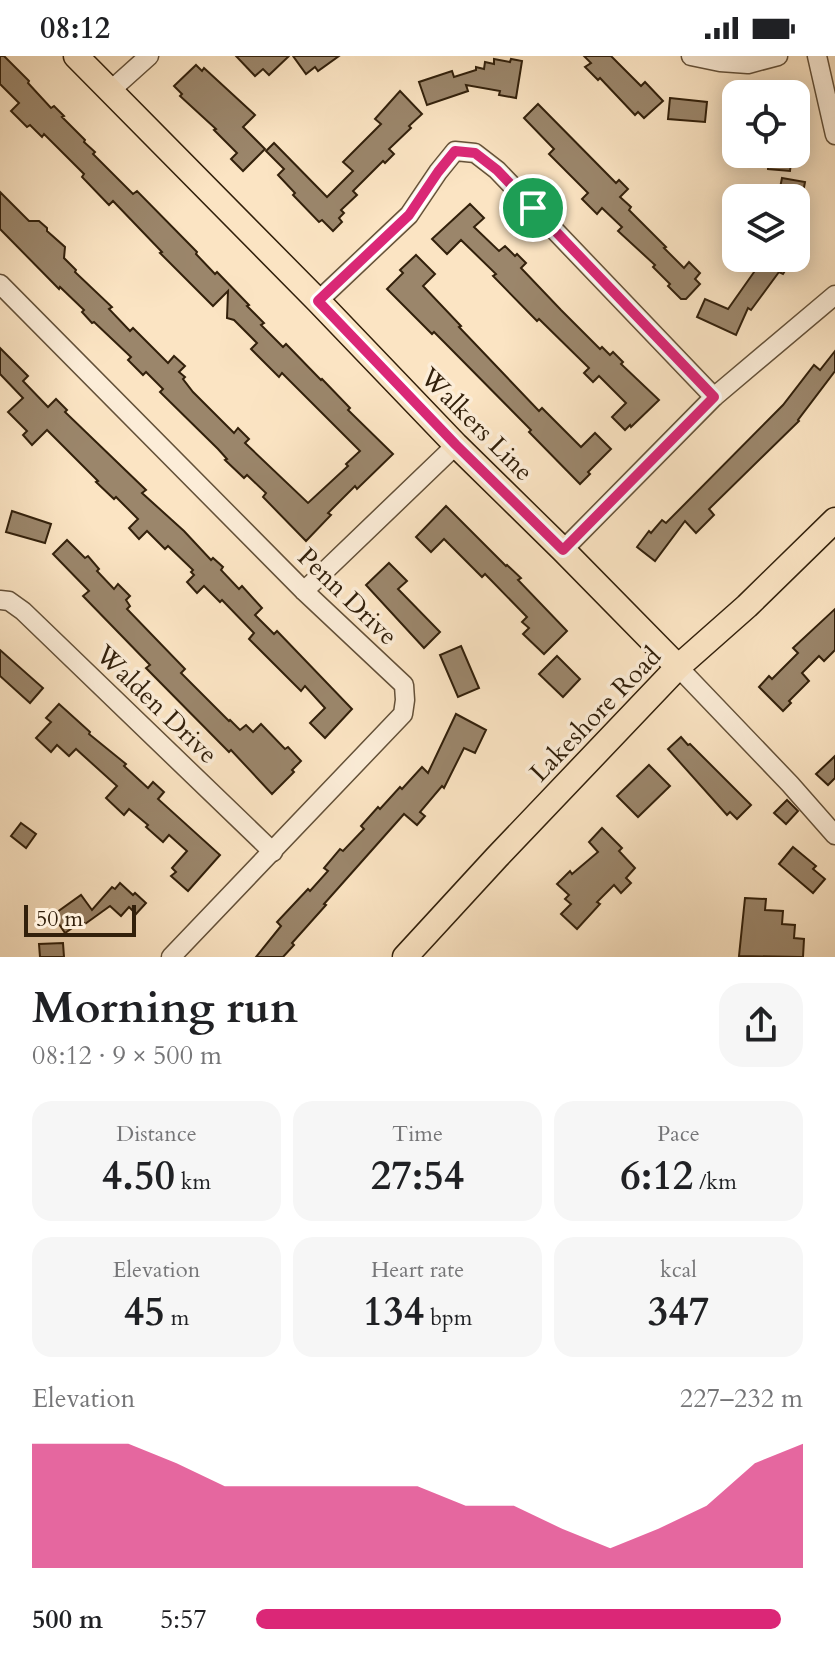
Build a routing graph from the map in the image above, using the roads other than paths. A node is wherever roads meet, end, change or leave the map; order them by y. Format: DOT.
graph roads {
  1 [pos="76,56"];
  2 [pos="149,56"];
  3 [pos="691,56"];
  4 [pos="778,56"];
  5 [pos="817,56"];
  6 [pos="110,91"];
  7 [pos="835,135"];
  8 [pos="0,284"];
  9 [pos="835,295"];
  10 [pos="318,301"];
  11 [pos="714,397"];
  12 [pos="456,445"];
  13 [pos="835,520"];
  14 [pos="563,550"];
  15 [pos="304,591"];
  16 [pos="0,600"];
  17 [pos="678,667"];
  18 [pos="835,835"];
  19 [pos="273,852"];
  20 [pos="171,957"];
  21 [pos="405,957"];
  1 -- 6 [label="main road, Walkers Line"];
  2 -- 6 [label="street"];
  3 -- 4 [label="street"];
  5 -- 7 [label="street"];
  6 -- 10 [label="main road, Walkers Line"];
  8 -- 15 [label="street, Penn Drive"];
  9 -- 11 [label="street"];
  10 -- 11 [label="street"];
  10 -- 12 [label="main road, Walkers Line"];
  11 -- 14 [label="street"];
  12 -- 14 [label="main road, Walkers Line"];
  12 -- 15 [label="street"];
  13 -- 17 [label="main road, Lakeshore Road"];
  14 -- 17 [label="main road, Walkers Line"];
  15 -- 19 [label="street, Penn Drive"];
  16 -- 19 [label="street, Walden Drive"];
  17 -- 18 [label="street, Walkers Line"];
  17 -- 21 [label="main road, Lakeshore Road"];
  19 -- 20 [label="street, Penn Drive"];
}
